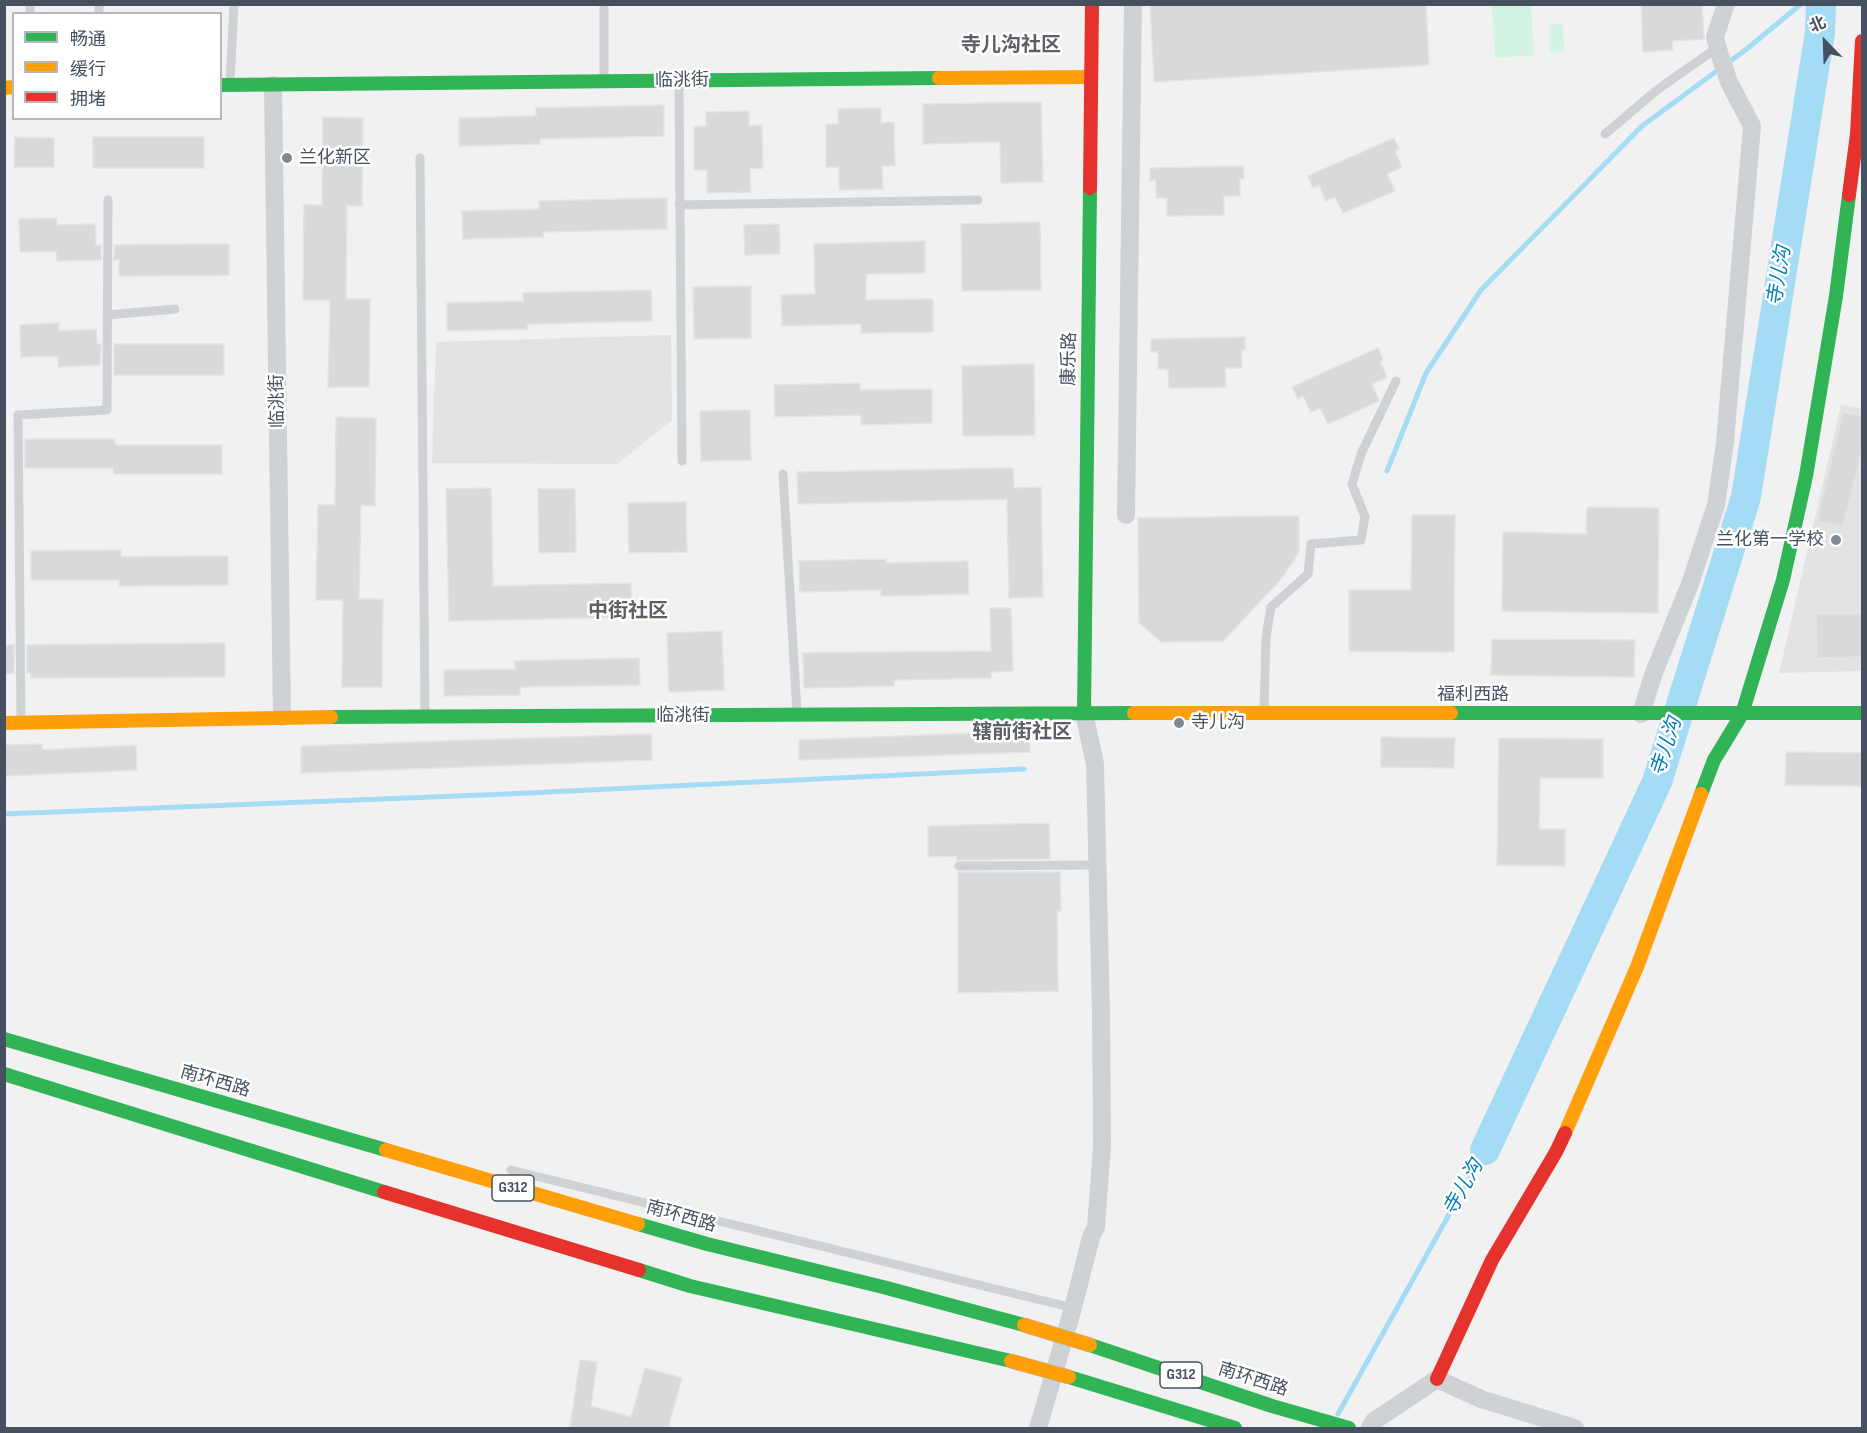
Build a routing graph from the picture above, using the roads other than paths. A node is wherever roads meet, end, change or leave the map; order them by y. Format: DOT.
graph roads {
  1 [pos="234,4"];
  2 [pos="604,4"];
  3 [pos="1092,4"];
  4 [pos="1132,4"];
  5 [pos="1726,4"];
  6 [pos="1863,40"];
  7 [pos="1719,52"];
  8 [pos="1091,77"];
  9 [pos="679,81"];
  10 [pos="604,82"];
  11 [pos="225,85"];
  12 [pos="273,85"];
  13 [pos="1605,134"];
  14 [pos="1860,134"];
  15 [pos="420,158"];
  16 [pos="108,200"];
  17 [pos="978,200"];
  18 [pos="679,205"];
  19 [pos="175,309"];
  20 [pos="107,315"];
  21 [pos="1396,381"];
  22 [pos="682,461"];
  23 [pos="783,474"];
  24 [pos="1126,515"];
  25 [pos="1264,712"];
  26 [pos="1084,713"];
  27 [pos="1863,713"];
  28 [pos="1647,714"];
  29 [pos="1742,714"];
  30 [pos="797,715"];
  31 [pos="282,717"];
  32 [pos="425,717"];
  33 [pos="4,723"];
  34 [pos="21,723"];
  35 [pos="1098,865"];
  36 [pos="959,866"];
  37 [pos="4,1040"];
  38 [pos="4,1074"];
  39 [pos="345,1139"];
  40 [pos="406,1146"];
  41 [pos="497,1167"];
  42 [pos="1073,1308"];
  43 [pos="1437,1379"];
  44 [pos="1038,1428"];
  45 [pos="1235,1428"];
  46 [pos="1349,1428"];
  47 [pos="1370,1428"];
  48 [pos="1575,1428"];
  1 -- 11 [label="lane"];
  2 -- 10 [label="lane"];
  3 -- 8 [label="main road, 康乐路"];
  4 -- 24 [label="street"];
  5 -- 7 [label="street"];
  6 -- 14 [label="main road"];
  7 -- 13 [label="lane"];
  7 -- 28 [label="street"];
  8 -- 9 [label="main road, 临洮街"];
  8 -- 26 [label="main road, 康乐路"];
  9 -- 10 [label="main road, 临洮街"];
  9 -- 18 [label="lane"];
  10 -- 12 [label="main road, 临洮街"];
  11 -- 12 [label="main road, 临洮街"];
  12 -- 31 [label="street, 临洮街"];
  14 -- 29 [label="main road"];
  15 -- 32 [label="lane"];
  16 -- 20 [label="lane"];
  17 -- 18 [label="lane"];
  18 -- 22 [label="lane"];
  19 -- 20 [label="lane"];
  20 -- 34 [label="lane"];
  21 -- 25 [label="lane"];
  23 -- 30 [label="lane"];
  25 -- 26 [label="main road, 福利西路"];
  25 -- 28 [label="main road, 福利西路"];
  26 -- 30 [label="main road, 临洮街"];
  26 -- 35 [label="street"];
  27 -- 29 [label="main road, 福利西路"];
  28 -- 29 [label="main road, 福利西路"];
  29 -- 43 [label="main road"];
  30 -- 32 [label="main road, 临洮街"];
  31 -- 32 [label="main road, 临洮街"];
  31 -- 34 [label="main road, 临洮街"];
  33 -- 34 [label="main road, 临洮街"];
  35 -- 36 [label="lane"];
  35 -- 42 [label="street"];
  37 -- 39 [label="main road, 南环西路 / G312"];
  38 -- 45 [label="main road, G312, bridge"];
  39 -- 40 [label="lane"];
  39 -- 46 [label="main road, 南环西路 / G312, bridge"];
  41 -- 42 [label="lane"];
  42 -- 44 [label="street"];
  43 -- 47 [label="street"];
  43 -- 48 [label="street"];
}
